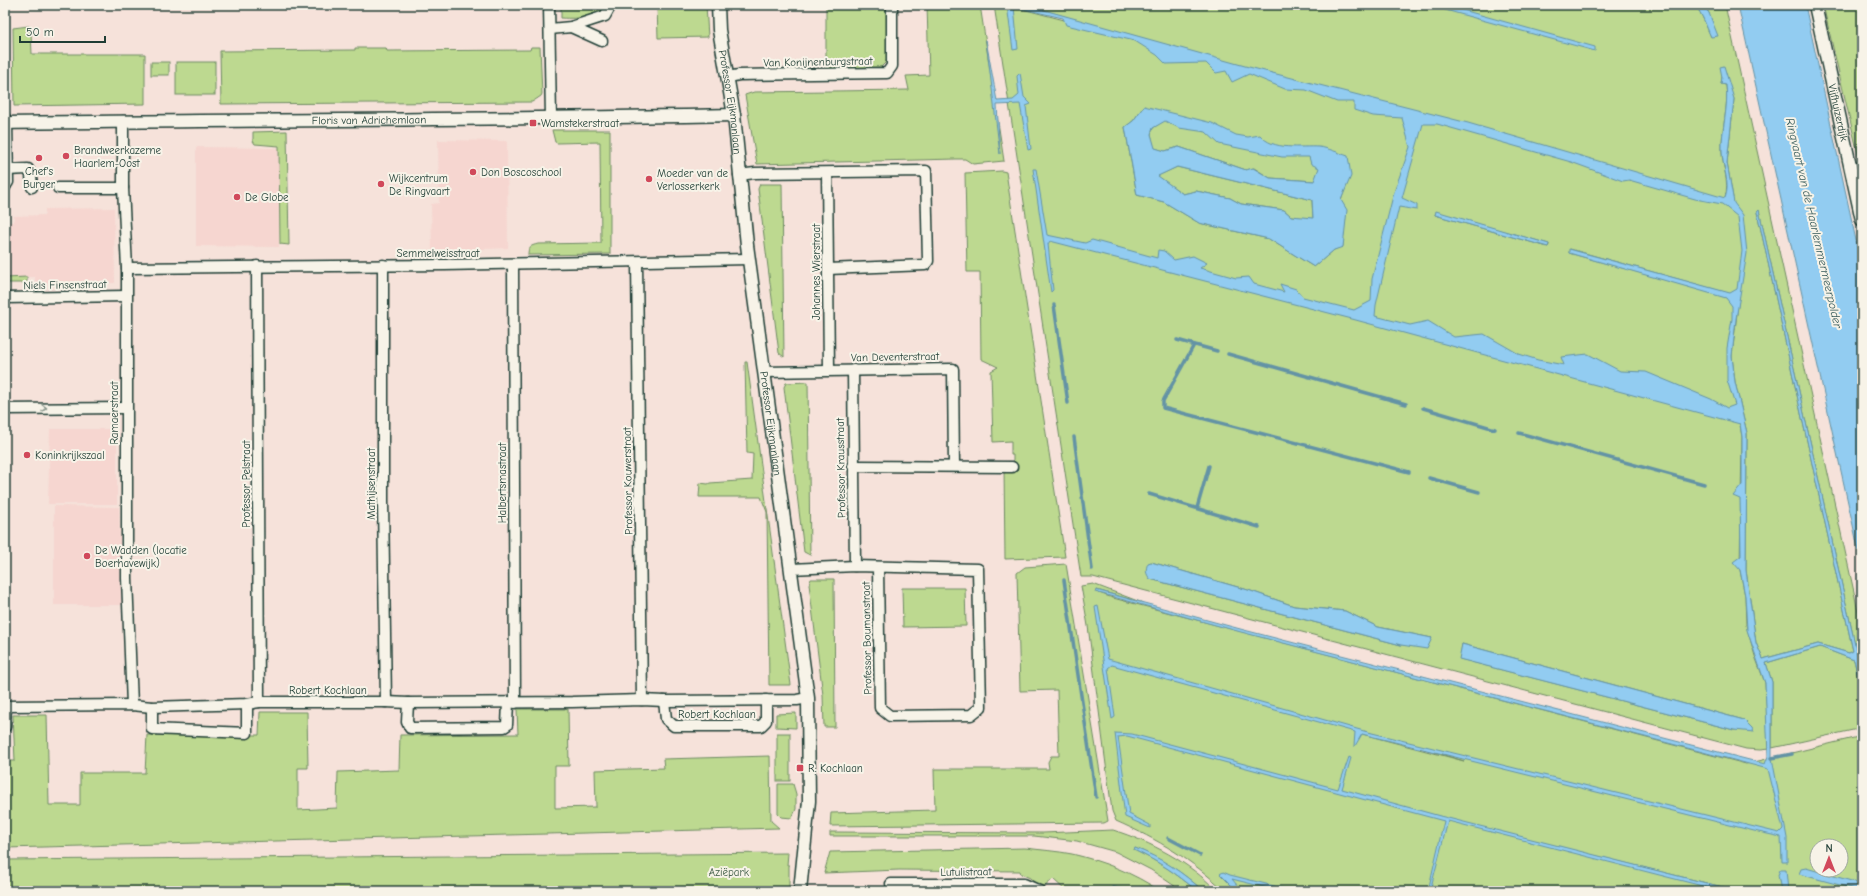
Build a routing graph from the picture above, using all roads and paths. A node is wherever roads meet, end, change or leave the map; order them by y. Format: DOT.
graph roads {
  1 [pos="549,5"];
  2 [pos="611,5"];
  3 [pos="718,5"];
  4 [pos="892,5"];
  5 [pos="1815,5"];
  6 [pos="571,27"];
  7 [pos="550,29"];
  8 [pos="602,41"];
  9 [pos="728,77"];
  10 [pos="734,115"];
  11 [pos="551,118"];
  12 [pos="6,121"];
  13 [pos="123,121"];
  14 [pos="7,170"];
  15 [pos="827,173"];
  16 [pos="739,175"];
  17 [pos="5,187"];
  18 [pos="32,187"];
  19 [pos="58,188"];
  20 [pos="123,188"];
  21 [pos="1862,220"];
  22 [pos="749,259"];
  23 [pos="637,262"];
  24 [pos="513,264"];
  25 [pos="382,265"];
  26 [pos="257,266"];
  27 [pos="127,268"];
  28 [pos="828,269"];
  29 [pos="126,296"];
  30 [pos="5,298"];
  31 [pos="829,370"];
  32 [pos="853,370"];
  33 [pos="764,372"];
  34 [pos="5,408"];
  35 [pos="126,408"];
  36 [pos="853,466"];
  37 [pos="954,466"];
  38 [pos="1012,467"];
  39 [pos="855,566"];
  40 [pos="878,568"];
  41 [pos="791,569"];
  42 [pos="808,698"];
  43 [pos="642,700"];
  44 [pos="766,700"];
  45 [pos="664,701"];
  46 [pos="259,702"];
  47 [pos="386,702"];
  48 [pos="512,702"];
  49 [pos="247,704"];
  50 [pos="408,704"];
  51 [pos="132,705"];
  52 [pos="6,706"];
  53 [pos="152,707"];
  54 [pos="5,727"];
  55 [pos="891,884"];
  56 [pos="929,888"];
  57 [pos="800,891"];
  58 [pos="1040,891"];
  1 -- 7 [label="street"];
  2 -- 6 [label="street"];
  3 -- 9 [label="street, Professor Eijkmanlaan"];
  4 -- 9 [label="street, Van Konijnenburgstraat"];
  5 -- 21 [label="street, Vijfhuizerdijk"];
  6 -- 7 [label="street"];
  6 -- 8 [label="street"];
  7 -- 11 [label="street"];
  9 -- 10 [label="street, Professor Eijkmanlaan"];
  10 -- 11 [label="street, Floris van Adrichemlaan"];
  10 -- 16 [label="street, Professor Eijkmanlaan"];
  11 -- 13 [label="street, Floris van Adrichemlaan"];
  12 -- 13 [label="street, Floris van Adrichemlaan"];
  12 -- 14 [label="street"];
  13 -- 20 [label="street, Ramaerstraat"];
  14 -- 17 [label="street"];
  14 -- 18 [label="street"];
  15 -- 16 [label="street"];
  15 -- 28 [label="street, Johannes Wierstraat"];
  15 -- 28 [label="street"];
  16 -- 22 [label="street, Professor Eijkmanlaan"];
  19 -- 20 [label="street"];
  20 -- 27 [label="street, Ramaerstraat"];
  22 -- 23 [label="street, Semmelweisstraat"];
  22 -- 33 [label="street, Professor Eijkmanlaan"];
  23 -- 24 [label="street, Semmelweisstraat"];
  23 -- 43 [label="street, Professor Kouwerstraat"];
  24 -- 25 [label="street, Semmelweisstraat"];
  24 -- 48 [label="street, Halbertsmastraat"];
  25 -- 26 [label="street, Semmelweisstraat"];
  25 -- 47 [label="street, Mathijsenstraat"];
  26 -- 27 [label="street, Semmelweisstraat"];
  26 -- 46 [label="street, Professor Pelstraat"];
  27 -- 29 [label="street, Ramaerstraat"];
  28 -- 31 [label="street, Johannes Wierstraat"];
  29 -- 30 [label="street, Niels Finsenstraat"];
  29 -- 35 [label="street, Ramaerstraat"];
  31 -- 32 [label="street, Van Deventerstraat"];
  31 -- 33 [label="street, Van Deventerstraat"];
  32 -- 36 [label="street, Professor Krausstraat"];
  32 -- 37 [label="street, Van Deventerstraat"];
  33 -- 41 [label="street, Professor Eijkmanlaan"];
  34 -- 35 [label="street, one-way"];
  35 -- 51 [label="street, Ramaerstraat"];
  36 -- 37 [label="street"];
  36 -- 39 [label="street, Professor Krausstraat"];
  37 -- 38 [label="street"];
  39 -- 40 [label="street"];
  39 -- 41 [label="street"];
  40 -- 40 [label="street, Professor Boumanstraat"];
  41 -- 42 [label="street, Professor Eijkmanlaan"];
  42 -- 44 [label="street, Robert Kochlaan"];
  42 -- 57 [label="street, Professor Eijkmanlaan"];
  43 -- 45 [label="street, Robert Kochlaan"];
  43 -- 48 [label="street, Robert Kochlaan"];
  44 -- 45 [label="street, Robert Kochlaan"];
  44 -- 45 [label="street, Robert Kochlaan"];
  46 -- 47 [label="street, Robert Kochlaan"];
  46 -- 49 [label="street, Robert Kochlaan"];
  47 -- 50 [label="street, Robert Kochlaan"];
  48 -- 50 [label="street, Robert Kochlaan"];
  48 -- 50 [label="street"];
  49 -- 53 [label="street, Robert Kochlaan"];
  49 -- 53 [label="street"];
  51 -- 52 [label="street, Robert Kochlaan"];
  51 -- 53 [label="street, Robert Kochlaan"];
  52 -- 54 [label="street, Robert Kochlaan"];
  55 -- 56 [label="street, Lutulistraat"];
  56 -- 58 [label="street, Lutulistraat"];
}
